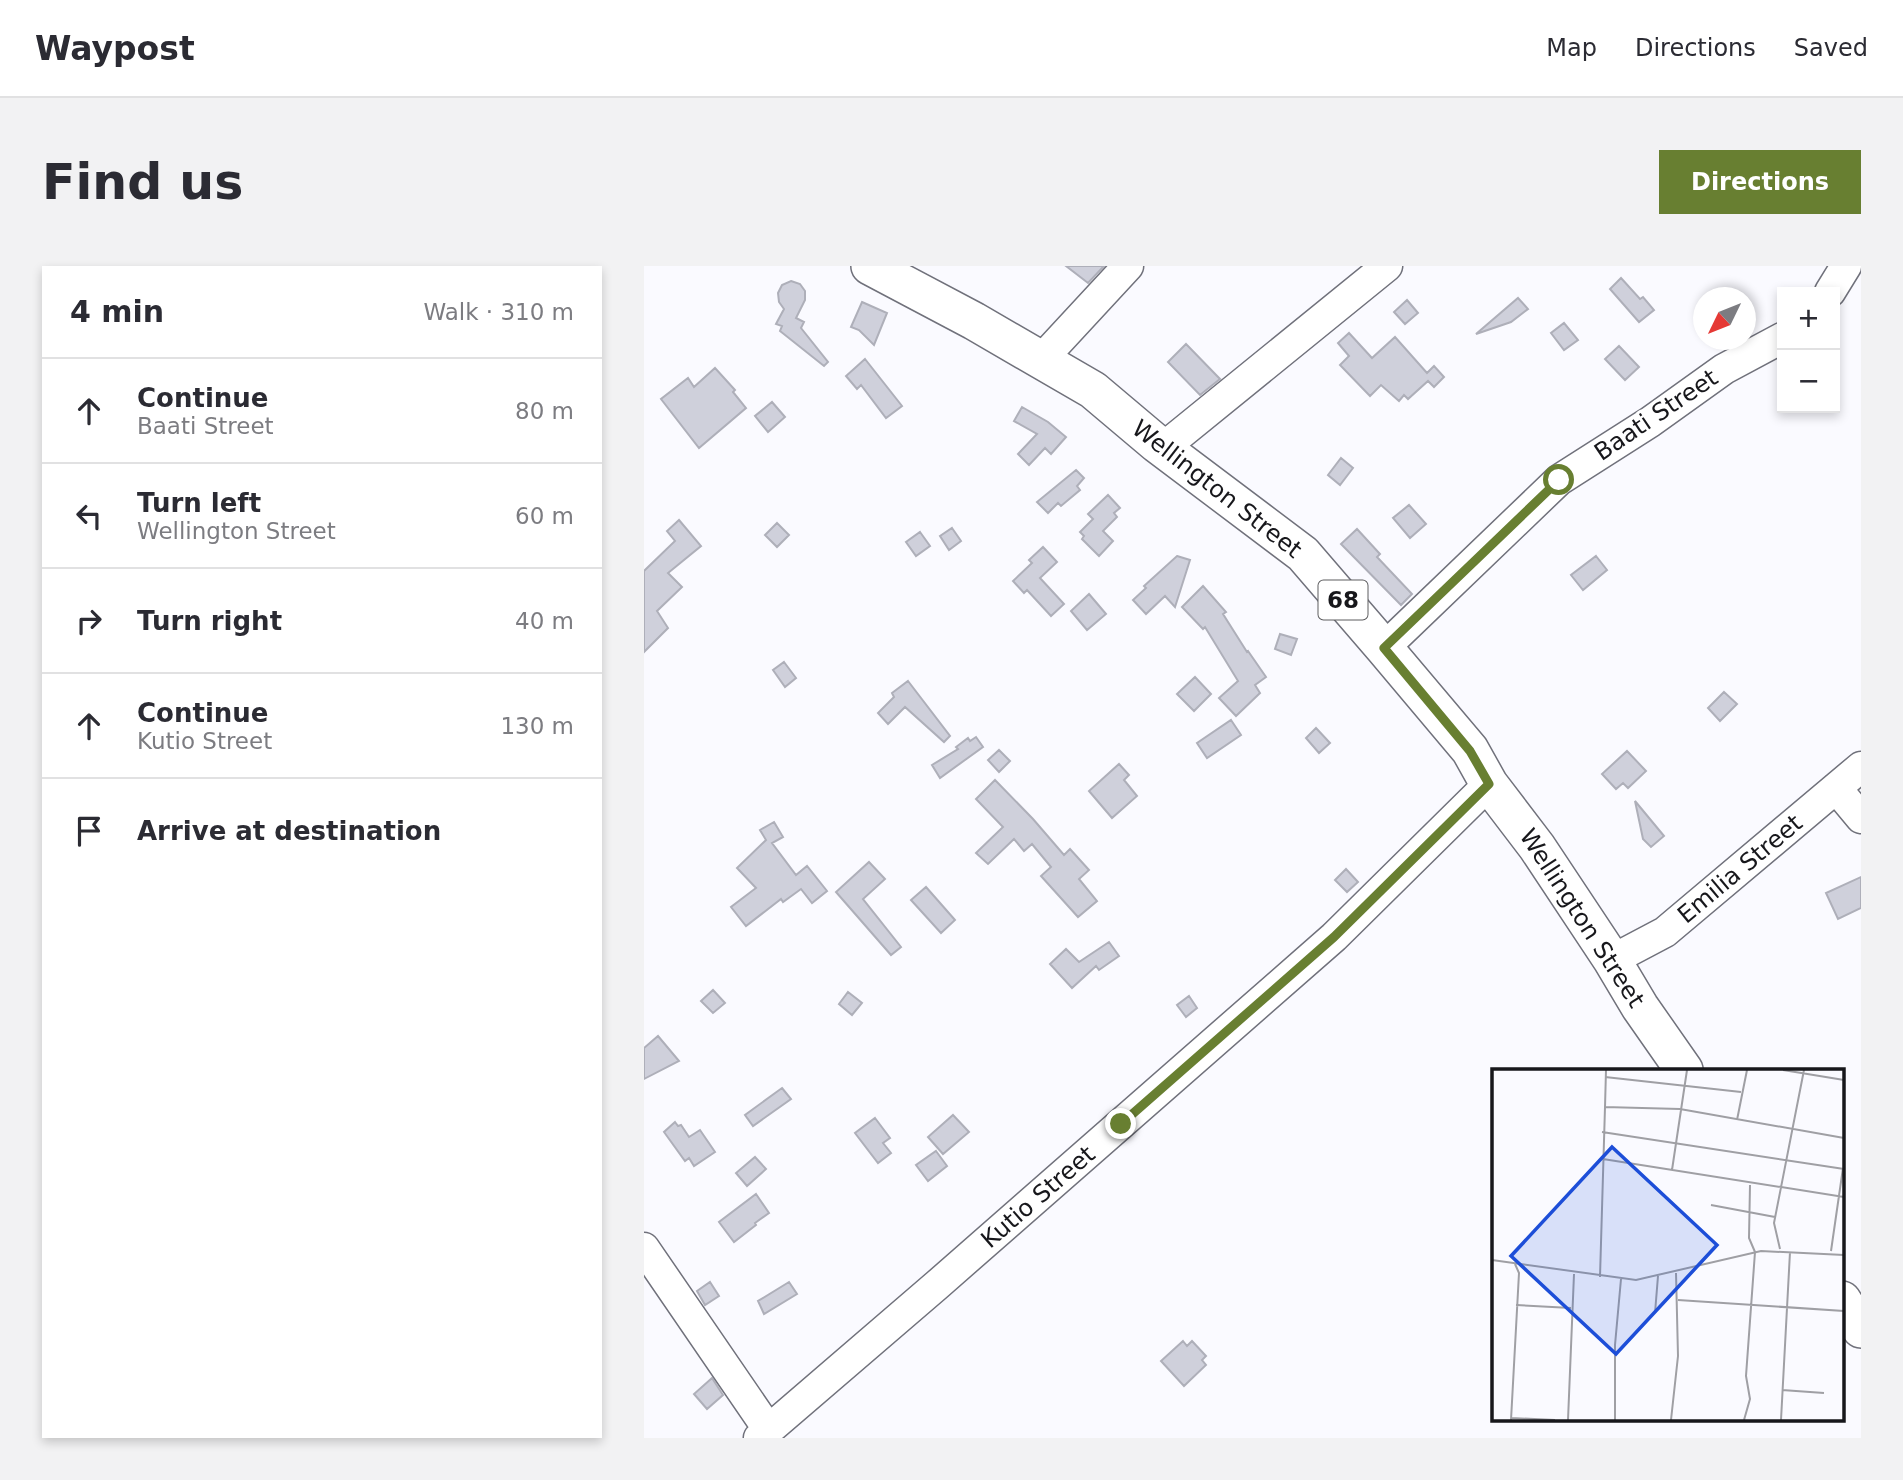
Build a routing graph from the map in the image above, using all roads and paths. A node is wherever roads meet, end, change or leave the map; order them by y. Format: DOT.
graph roads {
  1 [pos="870,266"];
  2 [pos="1128,266"];
  3 [pos="1387,266"];
  4 [pos="1846,266"];
  5 [pos="1833,287"];
  6 [pos="1777,341"];
  7 [pos="1041,360"];
  8 [pos="1163,448"];
  9 [pos="1384,648"];
  10 [pos="1861,767"];
  11 [pos="1489,784"];
  12 [pos="1836,788"];
  13 [pos="1861,818"];
  14 [pos="1612,960"];
  15 [pos="1683,1069"];
  16 [pos="644,1248"];
  17 [pos="1843,1302"];
  18 [pos="1861,1329"];
  19 [pos="763,1434"];
  1 -- 7 [label="main road, Wellington Street / 68"];
  2 -- 7 [label="street"];
  3 -- 8 [label="street"];
  4 -- 5 [label="street"];
  6 -- 9 [label="street, Baati Street"];
  7 -- 8 [label="main road, Wellington Street / 68"];
  8 -- 9 [label="main road, Wellington Street / 68"];
  9 -- 11 [label="main road, Wellington Street / 68"];
  10 -- 12 [label="street, Emilia Street"];
  11 -- 14 [label="main road, Wellington Street / 68"];
  11 -- 19 [label="street, Kutio Street"];
  12 -- 13 [label="street"];
  12 -- 14 [label="street, Emilia Street"];
  14 -- 15 [label="main road, Wellington Street / 68"];
  16 -- 19 [label="street"];
  17 -- 18 [label="main road"];
}
